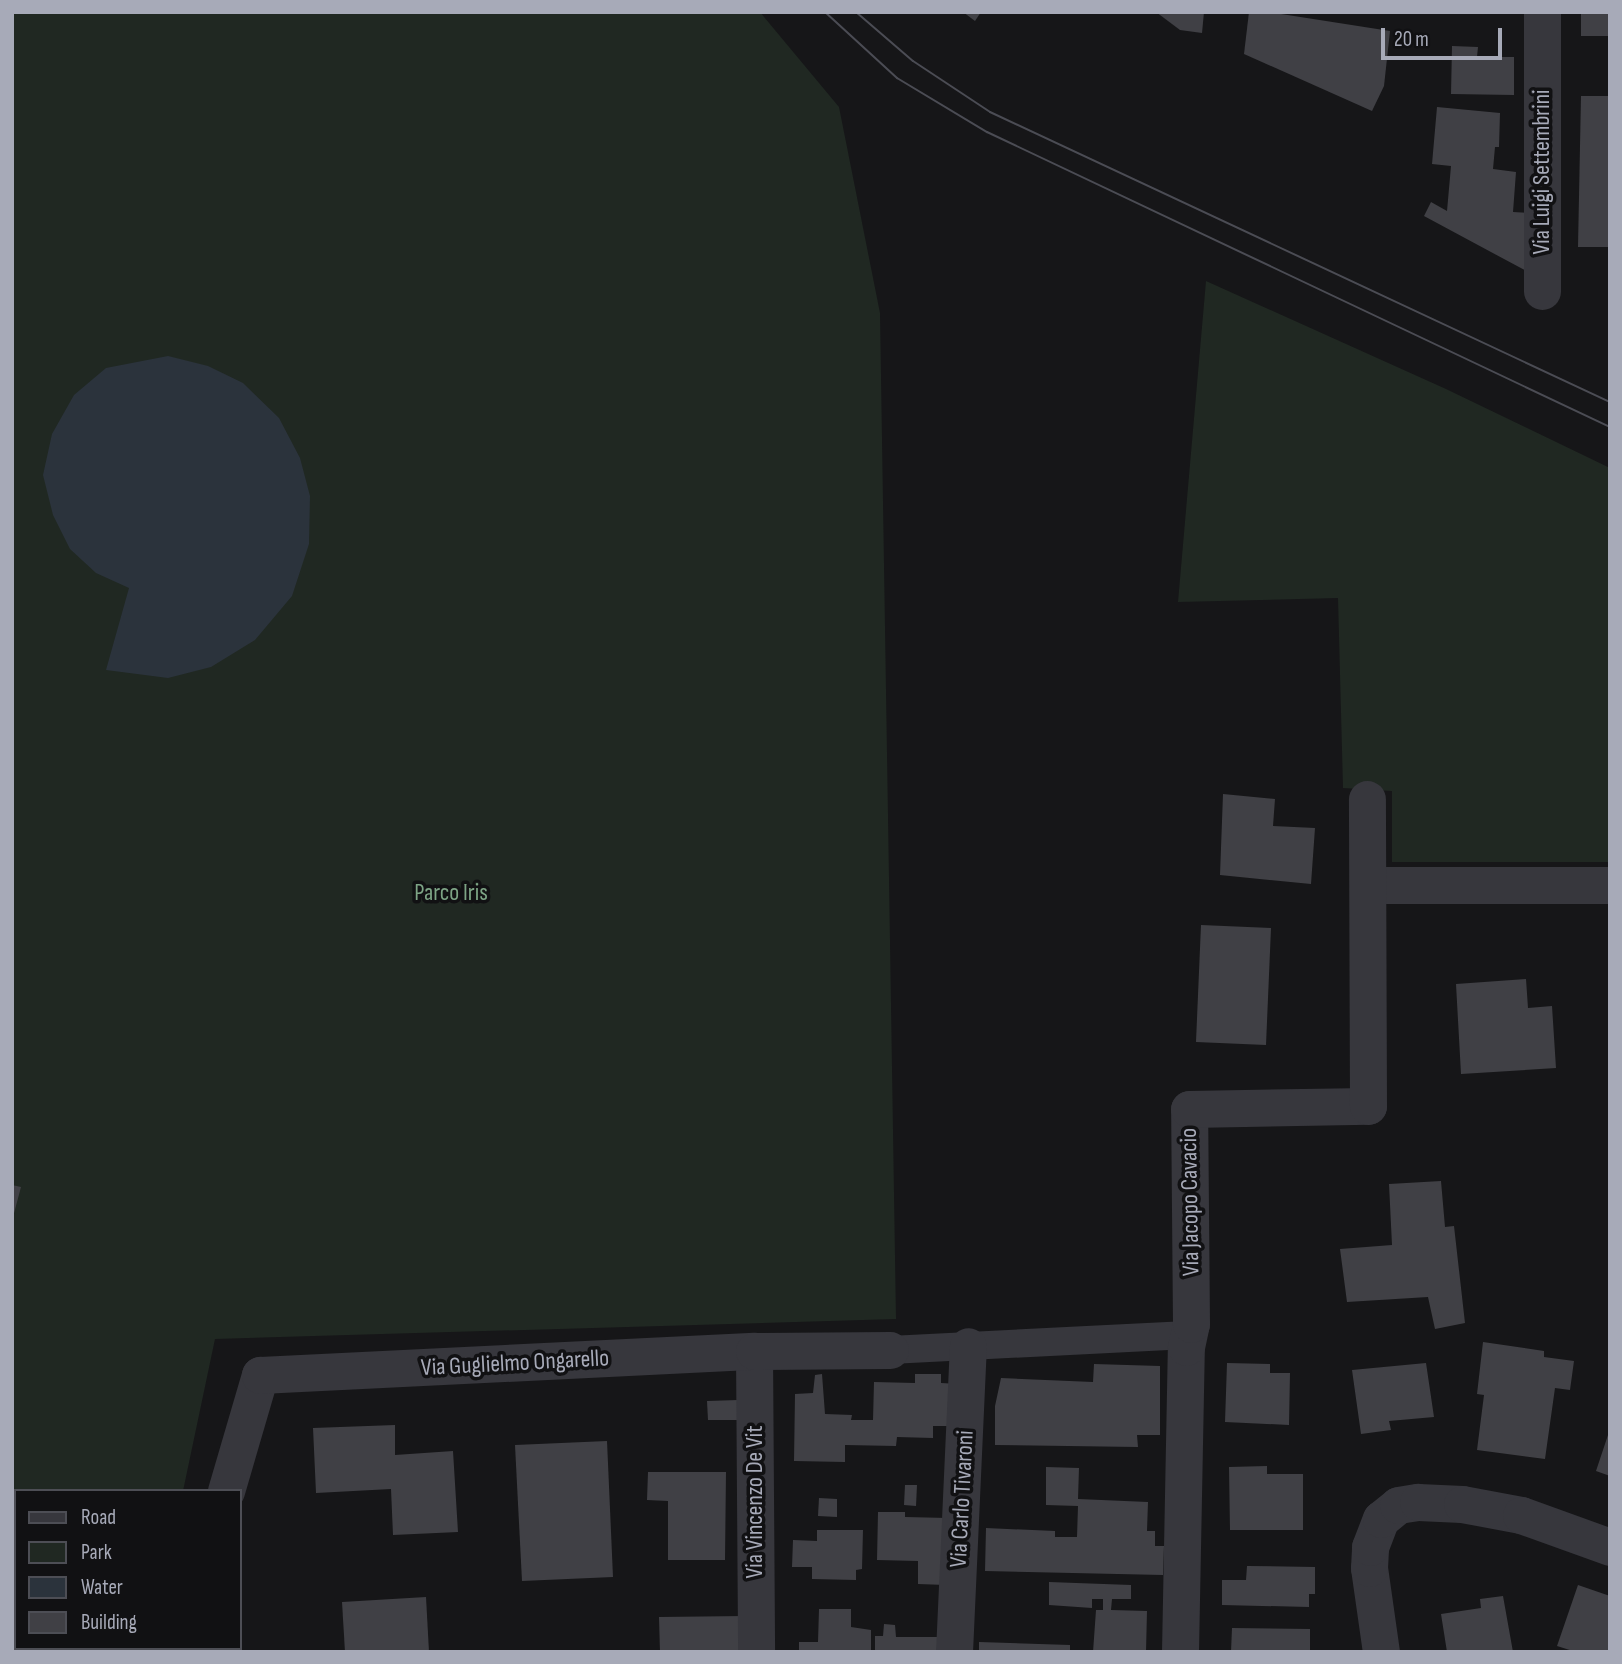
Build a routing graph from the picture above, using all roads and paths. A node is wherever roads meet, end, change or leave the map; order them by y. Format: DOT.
graph roads {
  1 [pos="1542,12"];
  2 [pos="1542,290"];
  3 [pos="1367,799"];
  4 [pos="1368,885"];
  5 [pos="1610,885"];
  6 [pos="1188,1335"];
  7 [pos="968,1346"];
  8 [pos="890,1350"];
  9 [pos="754,1352"];
  10 [pos="227,1489"];
  11 [pos="1610,1548"];
  12 [pos="757,1652"];
  13 [pos="954,1652"];
  14 [pos="1180,1652"];
  15 [pos="1381,1652"];
  1 -- 2 [label="street, Via Luigi Settembrini"];
  3 -- 4 [label="street, Via Jacopo Cavacio"];
  4 -- 5 [label="street"];
  4 -- 6 [label="street, Via Jacopo Cavacio"];
  6 -- 7 [label="street"];
  6 -- 14 [label="street, Via Jacopo Cavacio"];
  7 -- 8 [label="street"];
  7 -- 13 [label="street, Via Carlo Tivaroni"];
  8 -- 9 [label="street, Via Guglielmo Ongarello"];
  9 -- 10 [label="street, Via Guglielmo Ongarello"];
  9 -- 12 [label="street, Via Vincenzo De Vit"];
  11 -- 15 [label="street"];
}
